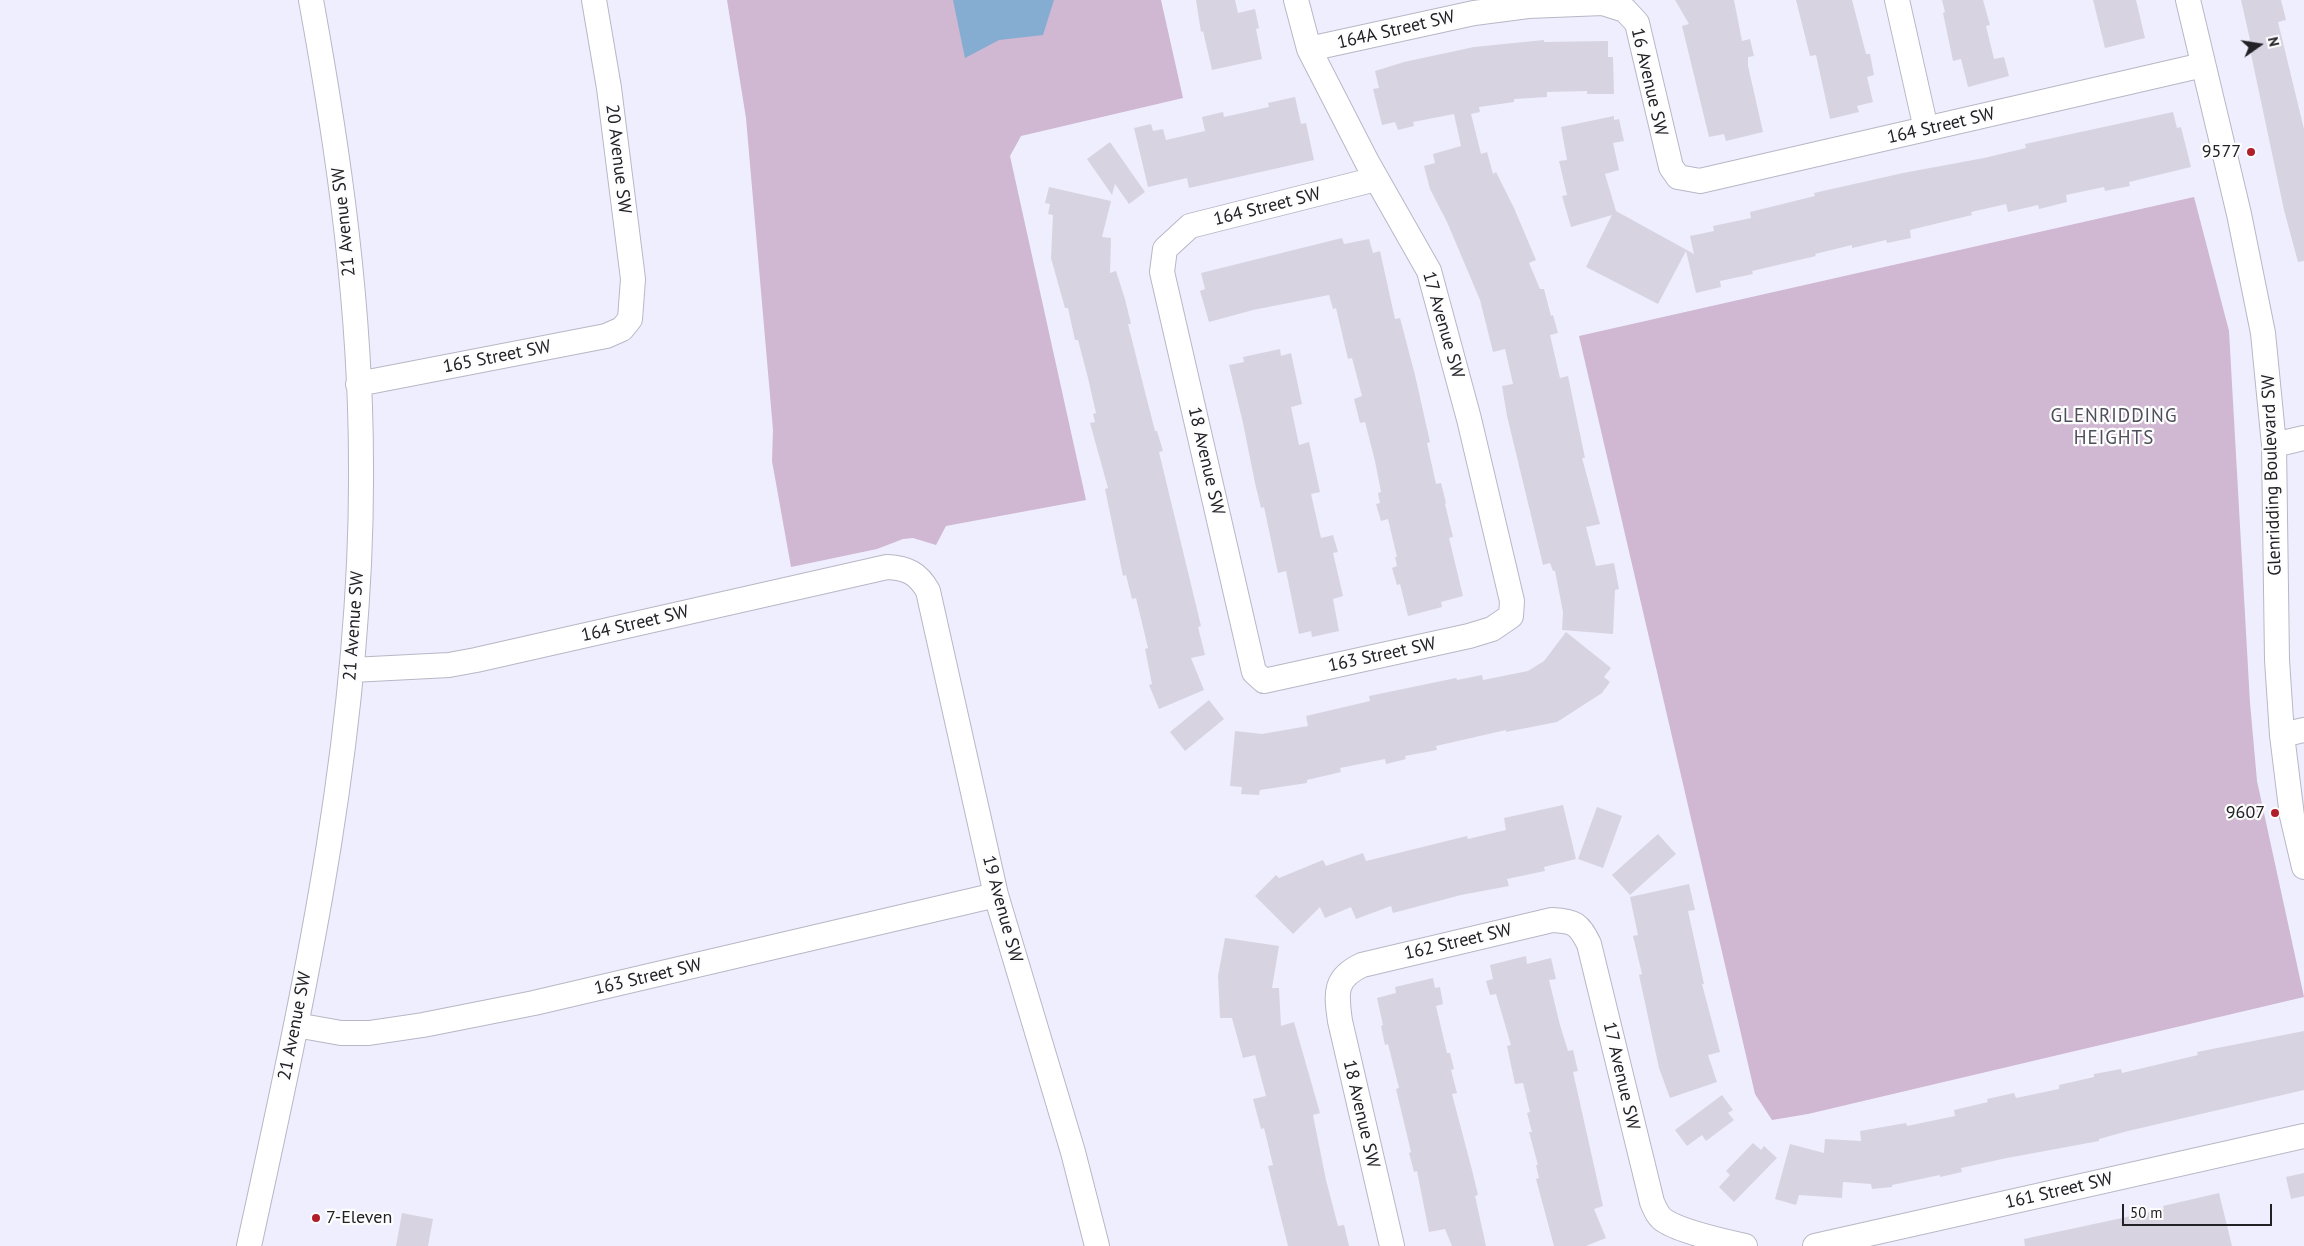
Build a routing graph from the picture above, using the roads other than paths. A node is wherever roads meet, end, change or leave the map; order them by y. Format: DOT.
graph roads {
  1 [pos="311,0"];
  2 [pos="594,0"];
  3 [pos="1296,0"];
  4 [pos="1897,0"];
  5 [pos="2188,0"];
  6 [pos="1603,3"];
  7 [pos="1309,50"];
  8 [pos="2203,65"];
  9 [pos="1926,129"];
  10 [pos="1678,177"];
  11 [pos="1376,179"];
  12 [pos="1165,249"];
  13 [pos="630,318"];
  14 [pos="358,384"];
  15 [pos="2304,438"];
  16 [pos="2274,445"];
  17 [pos="914,572"];
  18 [pos="1510,616"];
  19 [pos="352,670"];
  20 [pos="1254,672"];
  21 [pos="2293,733"];
  22 [pos="2304,867"];
  23 [pos="996,895"];
  24 [pos="1581,929"];
  25 [pos="1340,982"];
  26 [pos="296,1025"];
  27 [pos="2304,1136"];
  28 [pos="249,1246"];
  29 [pos="1097,1246"];
  30 [pos="1392,1246"];
  31 [pos="1745,1246"];
  32 [pos="1815,1246"];
  1 -- 14 [label="street, 21 Avenue SW"];
  2 -- 13 [label="street, 20 Avenue SW"];
  3 -- 7 [label="street, 17 Avenue SW"];
  4 -- 9 [label="street"];
  5 -- 8 [label="street, Glenridding Boulevard SW"];
  6 -- 7 [label="street, 164A Street SW"];
  6 -- 10 [label="street, 16 Avenue SW"];
  7 -- 11 [label="street, 17 Avenue SW"];
  8 -- 9 [label="street, 164 Street SW"];
  8 -- 16 [label="street, Glenridding Boulevard SW"];
  9 -- 10 [label="street, 164 Street SW"];
  11 -- 12 [label="street, 164 Street SW"];
  11 -- 18 [label="street, 17 Avenue SW"];
  12 -- 20 [label="street, 18 Avenue SW"];
  13 -- 14 [label="street, 165 Street SW"];
  14 -- 19 [label="street, 21 Avenue SW"];
  15 -- 16 [label="street"];
  16 -- 21 [label="street, Glenridding Boulevard SW"];
  17 -- 19 [label="street, 164 Street SW"];
  17 -- 23 [label="street, 19 Avenue SW"];
  18 -- 20 [label="street, 163 Street SW"];
  19 -- 26 [label="street, 21 Avenue SW"];
  21 -- 22 [label="street, Glenridding Boulevard SW"];
  23 -- 26 [label="street, 163 Street SW"];
  23 -- 29 [label="street, 19 Avenue SW"];
  24 -- 25 [label="street, 162 Street SW"];
  24 -- 31 [label="street, 17 Avenue SW"];
  25 -- 30 [label="street, 18 Avenue SW"];
  26 -- 28 [label="street, 21 Avenue SW"];
  27 -- 32 [label="street, 161 Street SW"];
}
